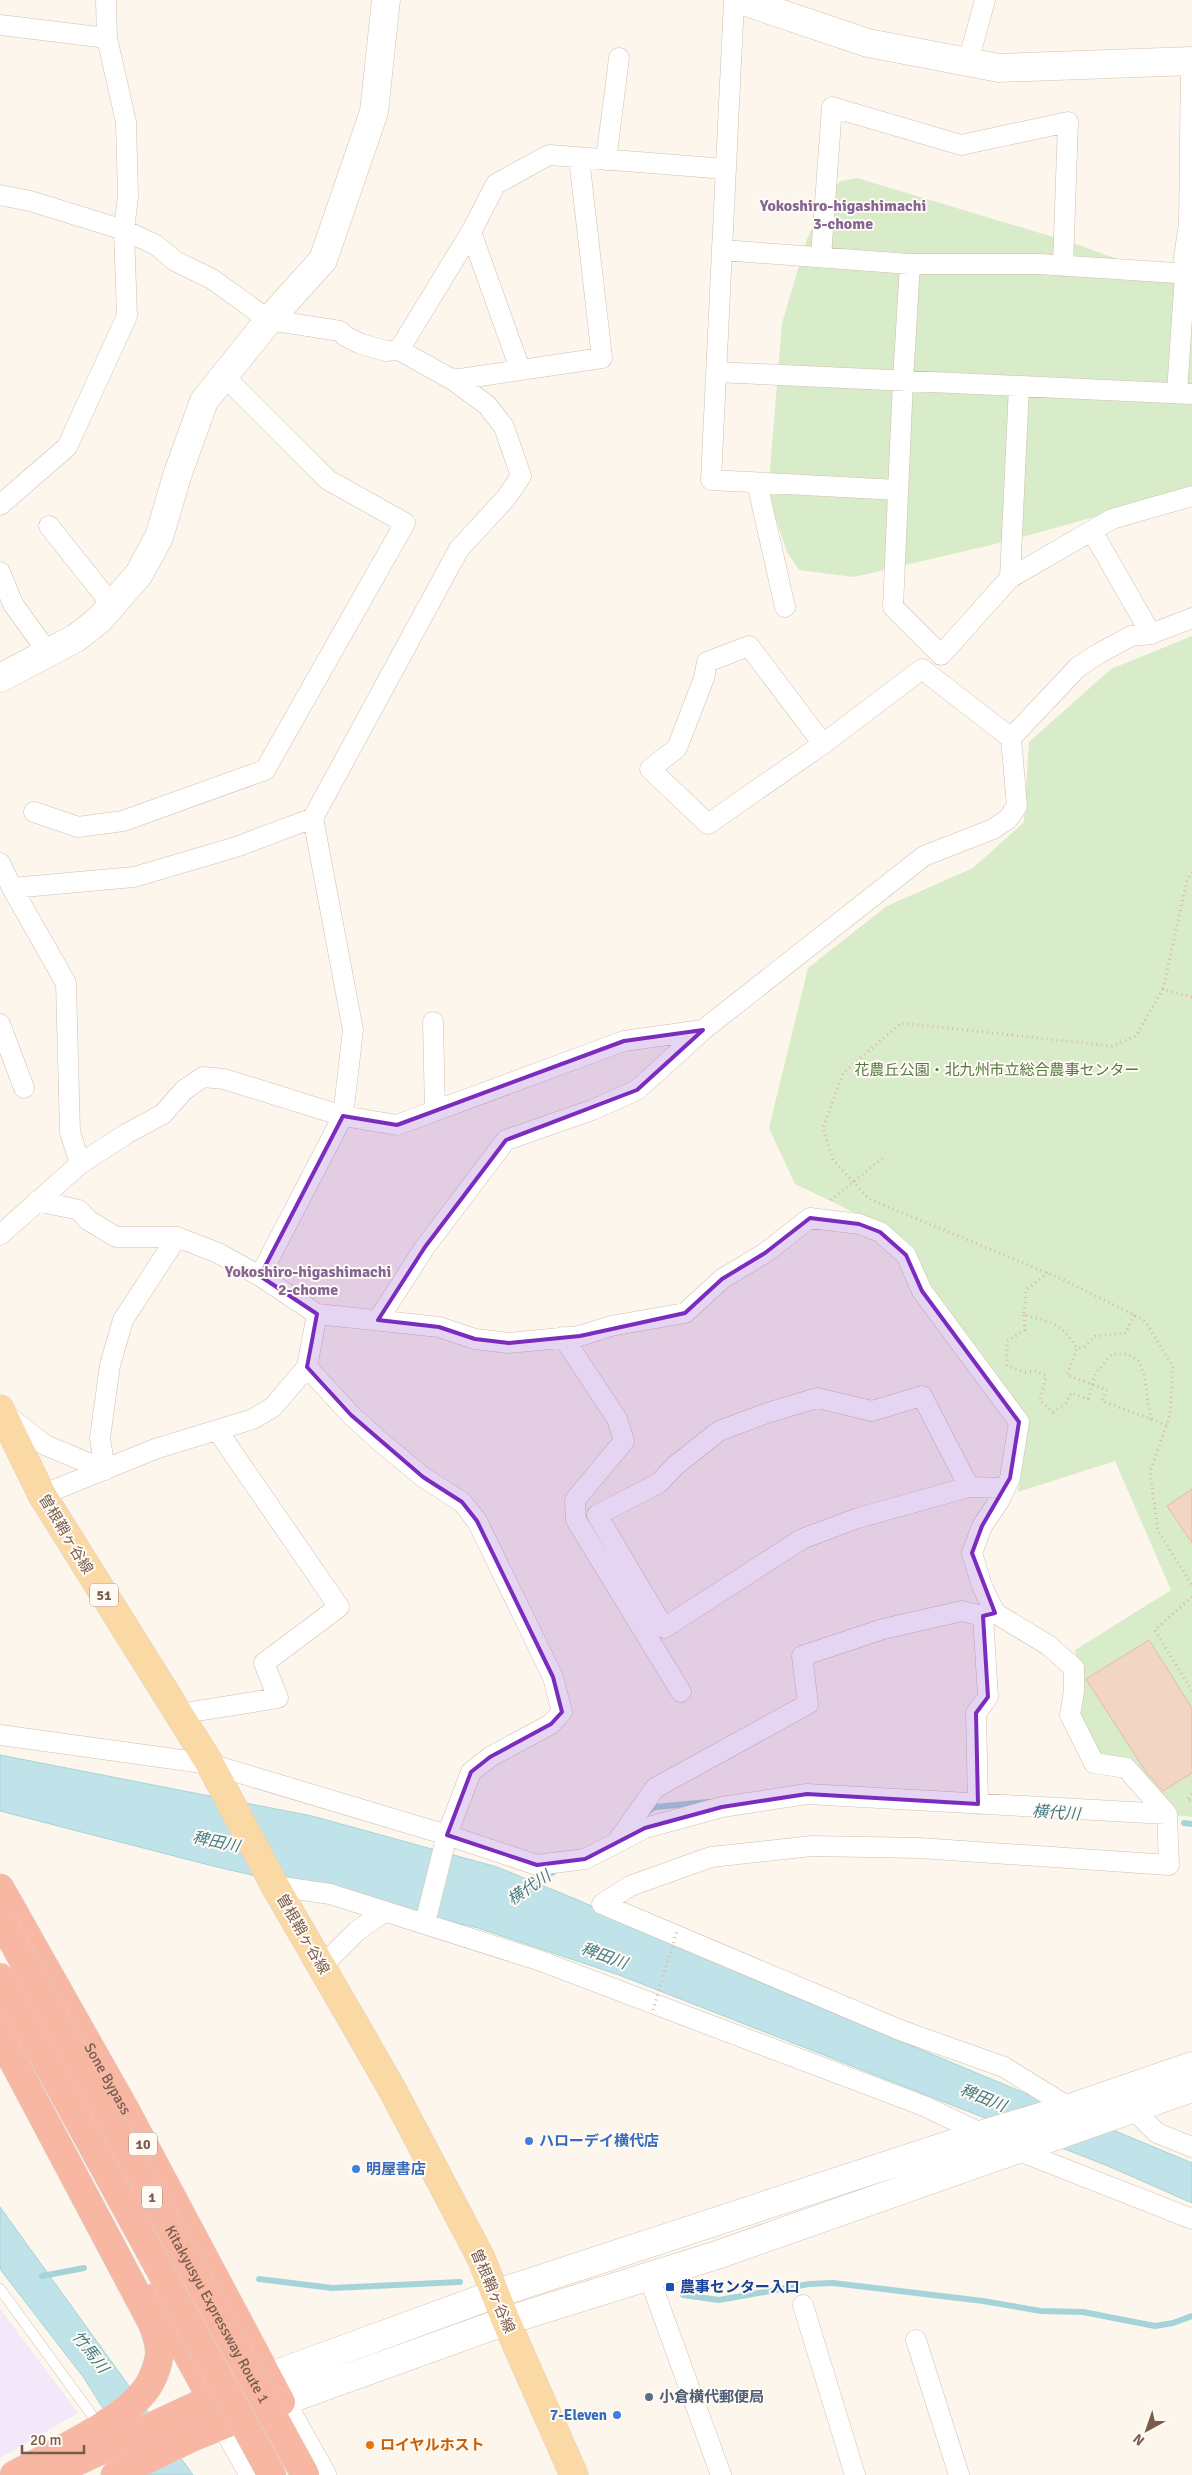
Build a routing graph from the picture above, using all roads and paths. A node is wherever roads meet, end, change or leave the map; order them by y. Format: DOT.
graph roads {
  1 [pos="106,0"];
  2 [pos="386,0"];
  3 [pos="734,0"];
  4 [pos="740,0"];
  5 [pos="985,0"];
  6 [pos="0,25"];
  7 [pos="107,38"];
  8 [pos="619,58"];
  9 [pos="1192,61"];
  10 [pos="968,62"];
  11 [pos="579,158"];
  12 [pos="606,160"];
  13 [pos="726,169"];
  14 [pos="0,195"];
  15 [pos="124,230"];
  16 [pos="470,232"];
  17 [pos="722,250"];
  18 [pos="821,258"];
  19 [pos="910,264"];
  20 [pos="1063,266"];
  21 [pos="1189,274"];
  22 [pos="269,320"];
  23 [pos="399,350"];
  24 [pos="520,369"];
  25 [pos="716,372"];
  26 [pos="224,376"];
  27 [pos="453,380"];
  28 [pos="902,380"];
  29 [pos="1019,386"];
  30 [pos="1185,393"];
  31 [pos="757,483"];
  32 [pos="898,490"];
  33 [pos="1192,496"];
  34 [pos="0,505"];
  35 [pos="50,526"];
  36 [pos="1092,531"];
  37 [pos="0,572"];
  38 [pos="1010,578"];
  39 [pos="112,605"];
  40 [pos="785,607"];
  41 [pos="1192,618"];
  42 [pos="1151,634"];
  43 [pos="49,654"];
  44 [pos="0,678"];
  45 [pos="1011,738"];
  46 [pos="823,744"];
  47 [pos="34,812"];
  48 [pos="313,818"];
  49 [pos="0,864"];
  50 [pos="1192,872"];
  51 [pos="12,888"];
  52 [pos="1163,989"];
  53 [pos="1192,997"];
  54 [pos="433,1022"];
  55 [pos="0,1024"];
  56 [pos="703,1030"];
  57 [pos="24,1088"];
  58 [pos="435,1111"];
  59 [pos="343,1116"];
  60 [pos="885,1156"];
  61 [pos="80,1164"];
  62 [pos="37,1200"];
  63 [pos="810,1218"];
  64 [pos="0,1235"];
  65 [pos="177,1237"];
  66 [pos="1048,1273"];
  67 [pos="260,1276"];
  68 [pos="318,1314"];
  69 [pos="1024,1315"];
  70 [pos="1134,1315"];
  71 [pos="378,1320"];
  72 [pos="564,1338"];
  73 [pos="1077,1348"];
  74 [pos="306,1367"];
  75 [pos="0,1410"];
  76 [pos="1151,1420"];
  77 [pos="1167,1425"];
  78 [pos="217,1430"];
  79 [pos="104,1470"];
  80 [pos="969,1487"];
  81 [pos="1005,1488"];
  82 [pos="42,1495"];
  83 [pos="1192,1585"];
  84 [pos="1192,1597"];
  85 [pos="989,1614"];
  86 [pos="1192,1691"];
  87 [pos="681,1692"];
  88 [pos="178,1714"];
  89 [pos="0,1735"];
  90 [pos="213,1770"];
  91 [pos="1192,1794"];
  92 [pos="1192,1801"];
  93 [pos="978,1804"];
  94 [pos="1167,1814"];
  95 [pos="446,1840"];
  96 [pos="616,1843"];
  97 [pos="275,1886"];
  98 [pos="0,1888"];
  99 [pos="0,1896"];
  100 [pos="385,1911"];
  101 [pos="0,1918"];
  102 [pos="425,1923"];
  103 [pos="677,1931"];
  104 [pos="322,1966"];
  105 [pos="0,1977"];
  106 [pos="0,2010"];
  107 [pos="653,2010"];
  108 [pos="0,2036"];
  109 [pos="1192,2066"];
  110 [pos="1192,2088"];
  111 [pos="1077,2106"];
  112 [pos="1120,2114"];
  113 [pos="991,2142"];
  114 [pos="1192,2148"];
  115 [pos="1192,2219"];
  116 [pos="649,2277"];
  117 [pos="0,2289"];
  118 [pos="495,2294"];
  119 [pos="803,2305"];
  120 [pos="506,2321"];
  121 [pos="242,2328"];
  122 [pos="916,2340"];
  123 [pos="313,2360"];
  124 [pos="268,2377"];
  125 [pos="281,2402"];
  126 [pos="223,2407"];
  127 [pos="111,2429"];
  128 [pos="174,2436"];
  129 [pos="125,2471"];
  130 [pos="14,2475"];
  131 [pos="48,2475"];
  132 [pos="254,2475"];
  133 [pos="272,2475"];
  134 [pos="305,2475"];
  135 [pos="322,2475"];
  136 [pos="574,2475"];
  137 [pos="721,2475"];
  138 [pos="855,2475"];
  139 [pos="959,2475"];
  1 -- 7 [label="street"];
  2 -- 22 [label="street"];
  3 -- 13 [label="street"];
  4 -- 10 [label="street"];
  5 -- 10 [label="street"];
  6 -- 7 [label="street"];
  7 -- 15 [label="street"];
  8 -- 12 [label="street"];
  9 -- 10 [label="street"];
  9 -- 21 [label="street"];
  11 -- 12 [label="street"];
  11 -- 16 [label="street"];
  11 -- 24 [label="street"];
  12 -- 13 [label="street"];
  13 -- 17 [label="street"];
  14 -- 15 [label="street"];
  15 -- 22 [label="street"];
  15 -- 34 [label="street"];
  16 -- 23 [label="street"];
  16 -- 24 [label="street"];
  17 -- 18 [label="street"];
  17 -- 25 [label="street"];
  18 -- 19 [label="street"];
  18 -- 20 [label="street"];
  19 -- 20 [label="street"];
  19 -- 28 [label="street"];
  20 -- 21 [label="street"];
  21 -- 30 [label="street"];
  22 -- 23 [label="street"];
  22 -- 26 [label="street"];
  23 -- 27 [label="street"];
  24 -- 27 [label="street"];
  25 -- 28 [label="street"];
  25 -- 31 [label="street"];
  26 -- 39 [label="street"];
  26 -- 47 [label="street"];
  27 -- 48 [label="street"];
  28 -- 29 [label="street"];
  28 -- 32 [label="street"];
  29 -- 30 [label="street"];
  29 -- 38 [label="street"];
  31 -- 32 [label="street"];
  31 -- 40 [label="street"];
  32 -- 38 [label="street"];
  33 -- 36 [label="street"];
  35 -- 39 [label="street"];
  36 -- 38 [label="street"];
  36 -- 42 [label="street"];
  37 -- 43 [label="street"];
  39 -- 43 [label="street"];
  41 -- 42 [label="street"];
  42 -- 45 [label="street"];
  43 -- 44 [label="street"];
  45 -- 46 [label="street"];
  45 -- 56 [label="street"];
  46 -- 46 [label="street"];
  48 -- 51 [label="street"];
  48 -- 59 [label="street"];
  49 -- 51 [label="street"];
  50 -- 52 [label="path"];
  51 -- 61 [label="street"];
  52 -- 53 [label="path"];
  52 -- 66 [label="path"];
  54 -- 58 [label="street"];
  55 -- 57 [label="street"];
  56 -- 58 [label="street"];
  56 -- 71 [label="street"];
  58 -- 59 [label="street"];
  59 -- 61 [label="street"];
  59 -- 67 [label="street"];
  60 -- 63 [label="path"];
  61 -- 62 [label="street"];
  62 -- 64 [label="street"];
  62 -- 65 [label="street"];
  63 -- 72 [label="street"];
  63 -- 81 [label="street"];
  65 -- 67 [label="street"];
  65 -- 79 [label="street"];
  66 -- 69 [label="path"];
  66 -- 70 [label="path"];
  67 -- 68 [label="street"];
  68 -- 71 [label="street"];
  68 -- 74 [label="street"];
  69 -- 73 [label="path"];
  69 -- 76 [label="path"];
  70 -- 73 [label="path"];
  70 -- 77 [label="path"];
  71 -- 72 [label="street"];
  72 -- 87 [label="street"];
  73 -- 76 [label="path"];
  74 -- 78 [label="street"];
  74 -- 95 [label="street"];
  75 -- 79 [label="street"];
  75 -- 82 [label="main road, 曽根鞘ヶ谷線 / 51"];
  76 -- 77 [label="path"];
  77 -- 83 [label="path"];
  78 -- 79 [label="street"];
  78 -- 88 [label="street"];
  79 -- 82 [label="street"];
  80 -- 80 [label="street"];
  80 -- 81 [label="street"];
  81 -- 85 [label="street"];
  82 -- 88 [label="main road, 曽根鞘ヶ谷線 / 51"];
  84 -- 86 [label="path"];
  85 -- 93 [label="street"];
  85 -- 94 [label="street"];
  85 -- 96 [label="street"];
  88 -- 90 [label="main road, 曽根鞘ヶ谷線 / 51"];
  89 -- 90 [label="street"];
  90 -- 95 [label="street"];
  90 -- 97 [label="main road, 曽根鞘ヶ谷線 / 51"];
  91 -- 92 [label="path"];
  93 -- 94 [label="street"];
  93 -- 96 [label="street"];
  94 -- 111 [label="street"];
  95 -- 96 [label="street"];
  95 -- 102 [label="street"];
  97 -- 100 [label="street"];
  97 -- 104 [label="main road, 曽根鞘ヶ谷線 / 51"];
  98 -- 121 [label="highway, Sone Bypass / 10"];
  99 -- 126 [label="highway, Sone Bypass / 10"];
  100 -- 102 [label="street"];
  100 -- 104 [label="street"];
  101 -- 134 [label="highway, Kitakyusyu Expressway Route 1 / 1, bridge"];
  102 -- 113 [label="street"];
  103 -- 107 [label="path, bridge"];
  104 -- 118 [label="main road, 曽根鞘ヶ谷線 / 51"];
  105 -- 133 [label="highway, Kitakyusyu Expressway Route 1 / 1, bridge"];
  106 -- 126 [label="highway"];
  108 -- 127 [label="highway"];
  109 -- 111 [label="street"];
  110 -- 112 [label="street"];
  111 -- 113 [label="street"];
  112 -- 113 [label="street"];
  112 -- 114 [label="street"];
  113 -- 115 [label="street"];
  113 -- 116 [label="street"];
  113 -- 118 [label="street"];
  116 -- 120 [label="street"];
  116 -- 137 [label="street"];
  117 -- 127 [label="lane"];
  118 -- 120 [label="main road, 曽根鞘ヶ谷線 / 51"];
  118 -- 123 [label="street"];
  119 -- 138 [label="street"];
  120 -- 125 [label="street"];
  120 -- 136 [label="main road, 曽根鞘ヶ谷線 / 51"];
  121 -- 123 [label="street"];
  121 -- 124 [label="highway, Sone Bypass / 10"];
  122 -- 139 [label="street"];
  123 -- 124 [label="street"];
  124 -- 125 [label="highway, Sone Bypass / 10"];
  124 -- 126 [label="highway"];
  125 -- 126 [label="highway"];
  125 -- 135 [label="street"];
  126 -- 128 [label="highway"];
  126 -- 128 [label="highway"];
  126 -- 132 [label="street"];
  127 -- 128 [label="highway"];
  127 -- 130 [label="highway"];
  127 -- 131 [label="highway"];
  128 -- 129 [label="highway"];
}
